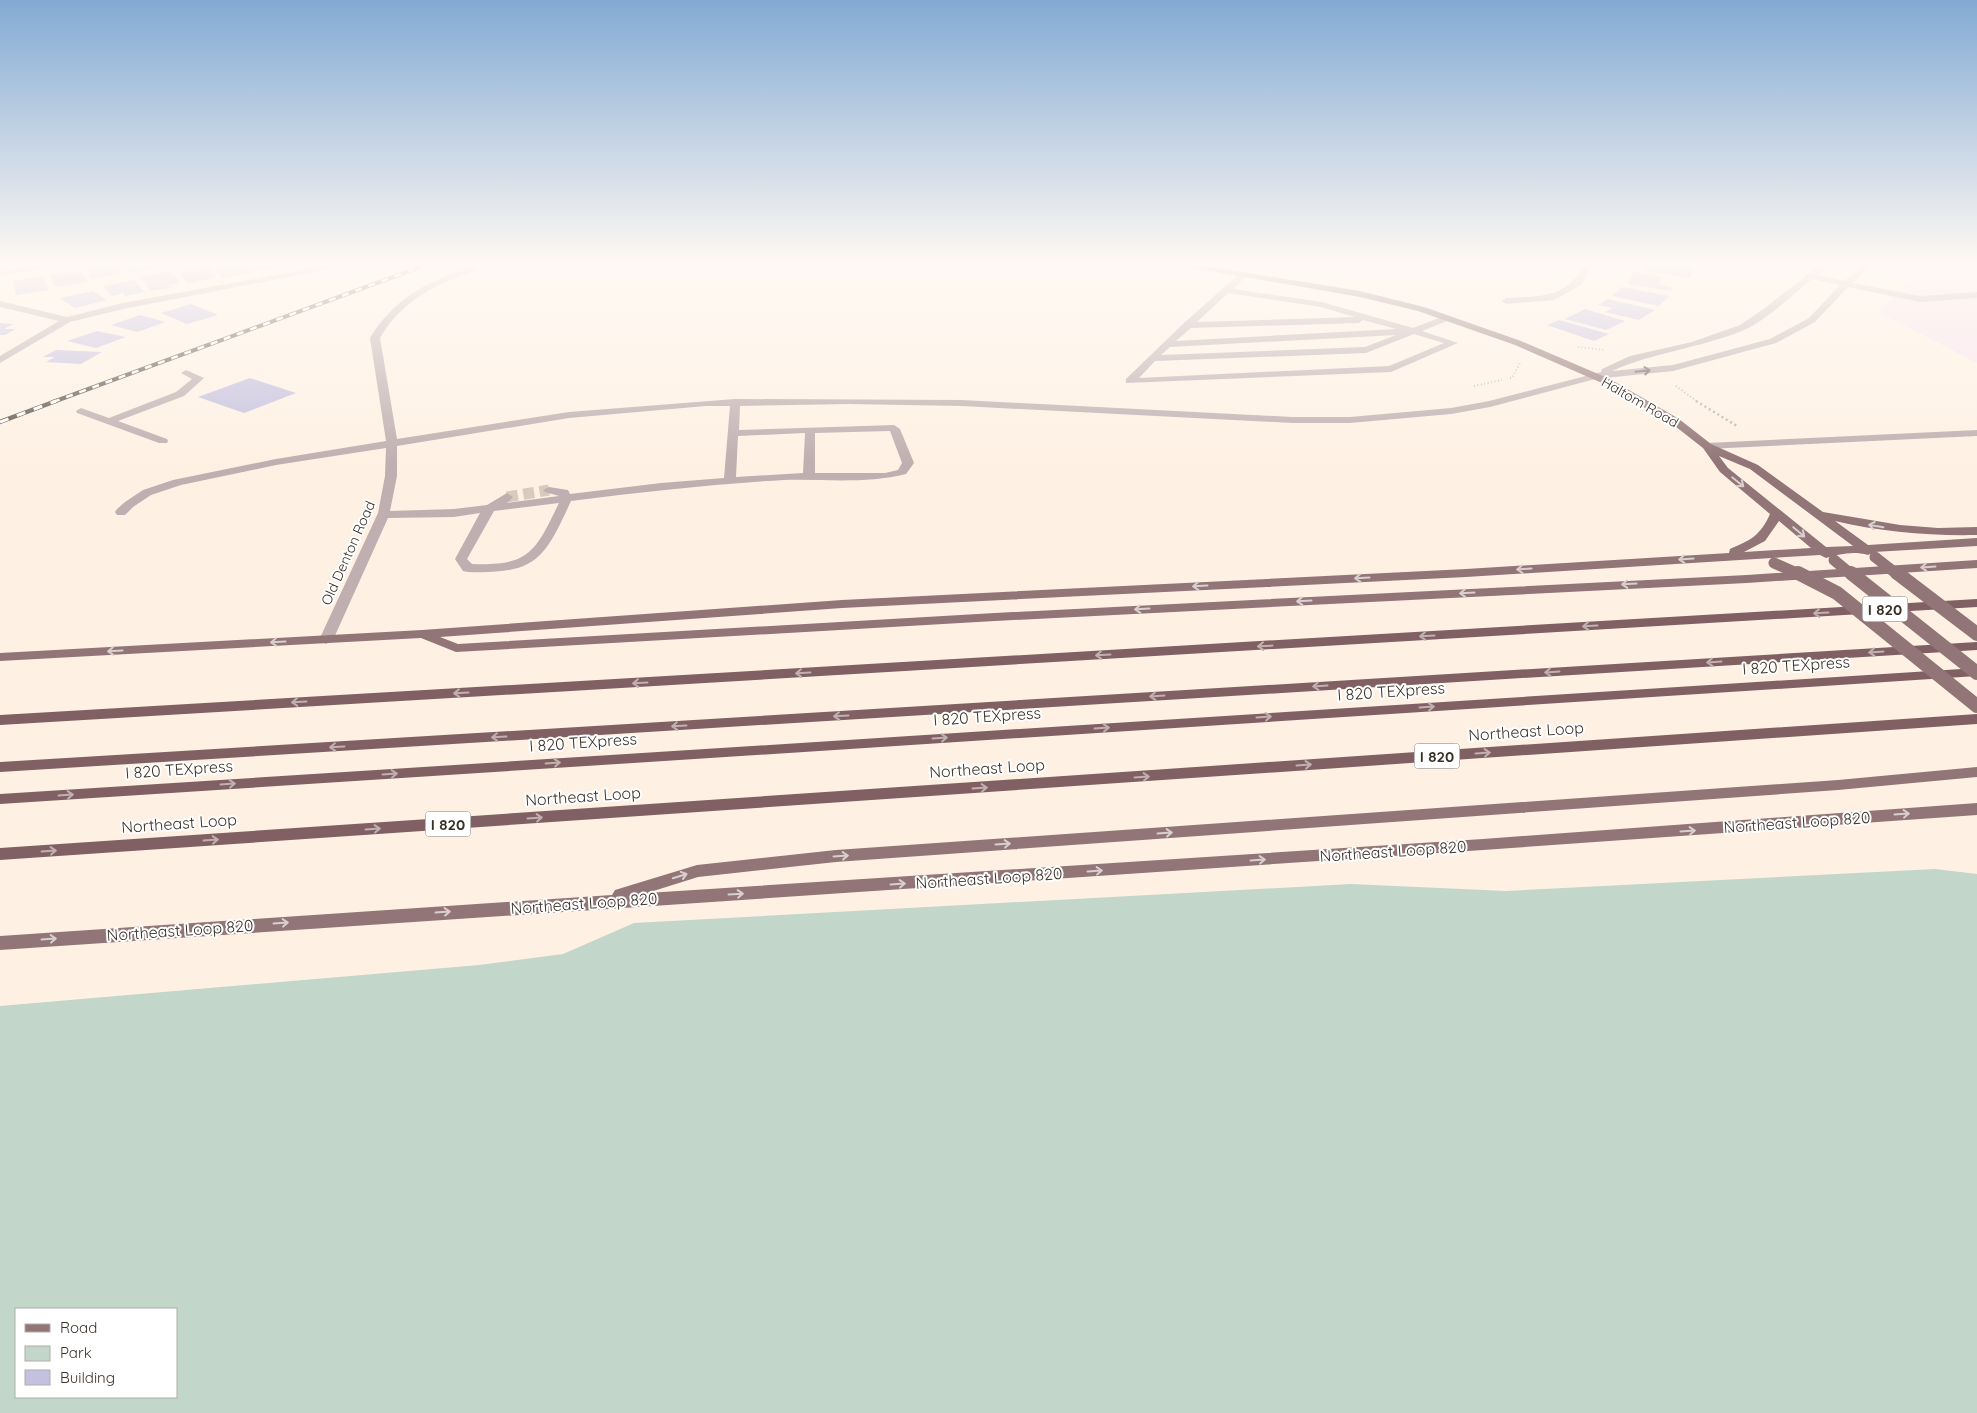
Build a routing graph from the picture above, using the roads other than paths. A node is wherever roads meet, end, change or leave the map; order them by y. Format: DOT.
graph roads {
  1 [pos="45,332"];
  2 [pos="378,332"];
  3 [pos="1180,332"];
  4 [pos="1395,332"];
  5 [pos="1411,332"];
  6 [pos="1416,332"];
  7 [pos="1487,332"];
  8 [pos="1728,332"];
  9 [pos="1790,332"];
  10 [pos="1168,344"];
  11 [pos="1152,358"];
  12 [pos="0,360"];
  13 [pos="186,373"];
  14 [pos="1595,376"];
  15 [pos="735,402"];
  16 [pos="81,411"];
  17 [pos="109,421"];
  18 [pos="810,430"];
  19 [pos="734,432"];
  20 [pos="1977,433"];
  21 [pos="163,441"];
  22 [pos="392,443"];
  23 [pos="1708,446"];
  24 [pos="809,477"];
  25 [pos="730,481"];
  26 [pos="549,490"];
  27 [pos="507,497"];
  28 [pos="566,500"];
  29 [pos="488,510"];
  30 [pos="121,512"];
  31 [pos="1776,513"];
  32 [pos="1817,513"];
  33 [pos="383,515"];
  34 [pos="1977,531"];
  35 [pos="1977,542"];
  36 [pos="1822,551"];
  37 [pos="1870,553"];
  38 [pos="1722,556"];
  39 [pos="1977,564"];
  40 [pos="1977,603"];
  41 [pos="422,634"];
  42 [pos="1977,634"];
  43 [pos="326,640"];
  44 [pos="1977,646"];
  45 [pos="0,657"];
  46 [pos="1977,673"];
  47 [pos="1977,706"];
  48 [pos="1977,719"];
  49 [pos="0,720"];
  50 [pos="0,767"];
  51 [pos="1977,772"];
  52 [pos="0,799"];
  53 [pos="1977,809"];
  54 [pos="0,854"];
  55 [pos="600,901"];
  56 [pos="0,943"];
  1 -- 12 [label="street"];
  2 -- 22 [label="street, Old Denton Road"];
  3 -- 10 [label="street"];
  4 -- 10 [label="street"];
  5 -- 11 [label="street"];
  6 -- 11 [label="street"];
  7 -- 14 [label="main road, Haltom Road"];
  8 -- 14 [label="street"];
  14 -- 9 [label="street, one-way"];
  10 -- 11 [label="street"];
  13 -- 17 [label="street"];
  14 -- 15 [label="street"];
  14 -- 23 [label="main road, Haltom Road"];
  15 -- 19 [label="street"];
  15 -- 22 [label="street"];
  16 -- 17 [label="street"];
  17 -- 21 [label="street"];
  18 -- 19 [label="street"];
  18 -- 24 [label="street"];
  18 -- 24 [label="street"];
  19 -- 25 [label="street"];
  20 -- 23 [label="street"];
  22 -- 30 [label="street"];
  22 -- 33 [label="street, Old Denton Road"];
  23 -- 31 [label="main road, Haltom Road, one-way"];
  23 -- 32 [label="main road, Haltom Road"];
  24 -- 25 [label="street"];
  25 -- 28 [label="street"];
  26 -- 28 [label="street"];
  27 -- 29 [label="street"];
  28 -- 29 [label="street"];
  28 -- 29 [label="street"];
  29 -- 33 [label="street"];
  31 -- 36 [label="main road, Haltom Road, one-way"];
  31 -- 38 [label="main road"];
  34 -- 32 [label="main road, one-way"];
  32 -- 37 [label="main road, Haltom Road"];
  33 -- 43 [label="street, Old Denton Road"];
  35 -- 37 [label="main road"];
  36 -- 37 [label="main road"];
  36 -- 38 [label="main road"];
  36 -- 46 [label="main road, Haltom Road, bridge"];
  37 -- 42 [label="main road, Haltom Road, bridge"];
  38 -- 41 [label="main road, one-way"];
  38 -- 47 [label="main road, bridge"];
  39 -- 41 [label="main road, one-way"];
  40 -- 49 [label="highway, I 820, one-way"];
  41 -- 43 [label="main road"];
  43 -- 45 [label="main road, one-way"];
  44 -- 50 [label="highway, I 820 TEXpress, one-way"];
  52 -- 46 [label="highway, I 820 TEXpress, one-way"];
  54 -- 48 [label="highway, Northeast Loop / I 820, one-way"];
  55 -- 51 [label="main road, one-way"];
  55 -- 53 [label="main road, Northeast Loop 820, one-way"];
  56 -- 55 [label="main road, Northeast Loop 820, one-way"];
}
